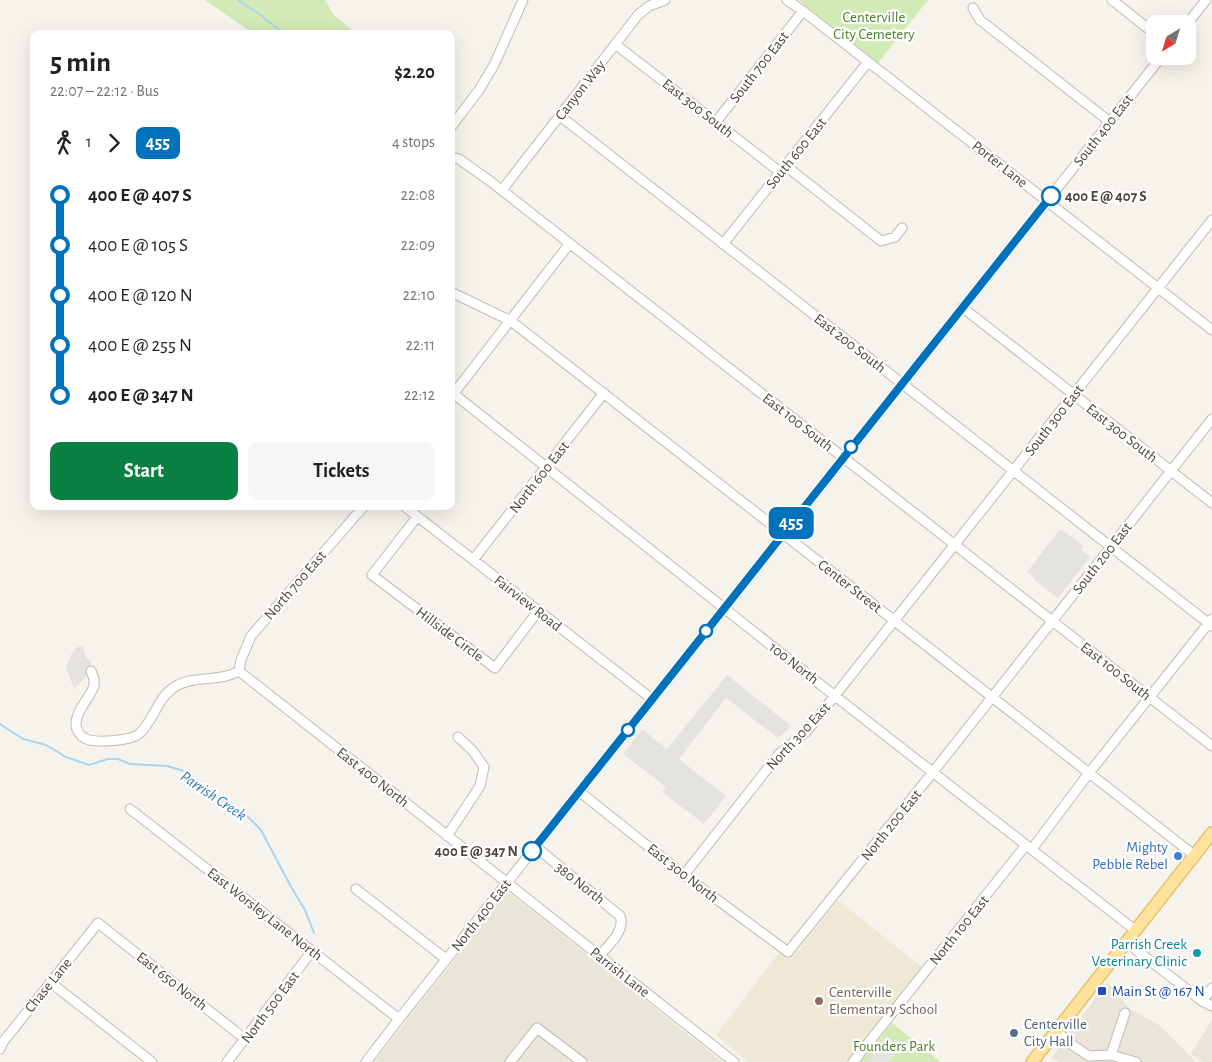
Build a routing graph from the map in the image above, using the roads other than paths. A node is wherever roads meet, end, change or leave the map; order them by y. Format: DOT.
graph roads {
  1 [pos="523,0"];
  2 [pos="665,0"];
  3 [pos="1112,0"];
  4 [pos="1207,0"];
  5 [pos="790,1"];
  6 [pos="1212,4"];
  7 [pos="973,8"];
  8 [pos="803,11"];
  9 [pos="1195,15"];
  10 [pos="1146,27"];
  11 [pos="615,44"];
  12 [pos="868,62"];
  13 [pos="1155,65"];
  14 [pos="560,116"];
  15 [pos="455,122"];
  16 [pos="716,122"];
  17 [pos="1110,122"];
  18 [pos="455,158"];
  19 [pos="783,169"];
  20 [pos="502,190"];
  21 [pos="1047,201"];
  22 [pos="1212,220"];
  23 [pos="902,228"];
  24 [pos="570,244"];
  25 [pos="723,244"];
  26 [pos="1158,288"];
  27 [pos="455,294"];
  28 [pos="962,307"];
  29 [pos="511,321"];
  30 [pos="1212,330"];
  31 [pos="902,383"];
  32 [pos="455,393"];
  33 [pos="604,394"];
  34 [pos="1074,395"];
  35 [pos="455,398"];
  36 [pos="1212,419"];
  37 [pos="843,457"];
  38 [pos="546,467"];
  39 [pos="1014,471"];
  40 [pos="1171,471"];
  41 [pos="1212,503"];
  42 [pos="361,510"];
  43 [pos="409,510"];
  44 [pos="417,517"];
  45 [pos="783,533"];
  46 [pos="955,545"];
  47 [pos="1111,547"];
  48 [pos="473,560"];
  49 [pos="724,608"];
  50 [pos="538,611"];
  51 [pos="895,621"];
  52 [pos="1052,621"];
  53 [pos="1211,623"];
  54 [pos="239,671"];
  55 [pos="91,672"];
  56 [pos="835,696"];
  57 [pos="992,697"];
  58 [pos="1150,698"];
  59 [pos="652,699"];
  60 [pos="458,737"];
  61 [pos="1212,746"];
  62 [pos="933,772"];
  63 [pos="1090,773"];
  64 [pos="580,792"];
  65 [pos="130,809"];
  66 [pos="1212,833"];
  67 [pos="447,836"];
  68 [pos="536,847"];
  69 [pos="1029,847"];
  70 [pos="1194,855"];
  71 [pos="684,874"];
  72 [pos="507,883"];
  73 [pos="356,889"];
  74 [pos="98,923"];
  75 [pos="1135,930"];
  76 [pos="1126,942"];
  77 [pos="312,951"];
  78 [pos="788,952"];
  79 [pos="599,956"];
  80 [pos="446,959"];
  81 [pos="50,982"];
  82 [pos="1212,988"];
  83 [pos="1202,1001"];
  84 [pos="1212,1006"];
  85 [pos="1125,1013"];
  86 [pos="399,1019"];
  87 [pos="1056,1031"];
  88 [pos="246,1039"];
  89 [pos="0,1049"];
  90 [pos="1111,1055"];
  91 [pos="152,1062"];
  92 [pos="228,1062"];
  93 [pos="366,1062"];
  94 [pos="510,1062"];
  95 [pos="582,1062"];
  96 [pos="734,1062"];
  97 [pos="854,1062"];
  98 [pos="1032,1062"];
  99 [pos="1136,1062"];
  1 -- 15 [label="street"];
  2 -- 11 [label="street, Canyon Way"];
  3 -- 10 [label="street"];
  4 -- 6 [label="street"];
  4 -- 9 [label="street"];
  5 -- 8 [label="street, Porter Lane"];
  7 -- 17 [label="street"];
  8 -- 12 [label="street, Porter Lane"];
  8 -- 16 [label="street, South 700 East"];
  11 -- 14 [label="street, Canyon Way"];
  11 -- 16 [label="street, East 300 South"];
  12 -- 19 [label="street, South 600 East"];
  12 -- 21 [label="street, Porter Lane"];
  13 -- 17 [label="street, South 400 East"];
  14 -- 20 [label="street, Canyon Way"];
  14 -- 25 [label="street, East 200 South"];
  16 -- 19 [label="street, East 300 South"];
  17 -- 21 [label="street, South 400 East"];
  18 -- 20 [label="street, East 100 South"];
  19 -- 23 [label="street, East 300 South"];
  19 -- 25 [label="street, South 600 East"];
  20 -- 24 [label="street, East 100 South"];
  21 -- 26 [label="street, Porter Lane"];
  21 -- 28 [label="street, South 400 East"];
  22 -- 26 [label="street, South 300 East"];
  24 -- 29 [label="street"];
  24 -- 37 [label="street, East 100 South"];
  25 -- 31 [label="street, East 200 South"];
  26 -- 30 [label="street, Porter Lane"];
  26 -- 34 [label="street, South 300 East"];
  27 -- 29 [label="street, Center Street"];
  28 -- 31 [label="street, South 400 East"];
  28 -- 34 [label="street, East 300 South"];
  29 -- 32 [label="street"];
  29 -- 33 [label="street, Center Street"];
  31 -- 37 [label="street, South 400 East"];
  31 -- 39 [label="street, East 200 South"];
  33 -- 38 [label="street, North 600 East"];
  33 -- 45 [label="street, Center Street"];
  34 -- 39 [label="street, South 300 East"];
  34 -- 40 [label="street, East 300 South"];
  35 -- 38 [label="street, 100 North"];
  36 -- 40 [label="street, South 200 East"];
  37 -- 45 [label="street, South 400 East"];
  37 -- 46 [label="street, East 100 South"];
  38 -- 48 [label="street, North 600 East"];
  38 -- 49 [label="street, 100 North"];
  39 -- 46 [label="street, South 300 East"];
  39 -- 47 [label="street, East 200 South"];
  40 -- 41 [label="street, East 300 South"];
  40 -- 47 [label="street, South 200 East"];
  42 -- 54 [label="street, North 700 East"];
  43 -- 44 [label="street, Fairview Road"];
  44 -- 48 [label="street, Fairview Road"];
  44 -- 50 [label="street, Hillside Circle"];
  45 -- 49 [label="street, North 400 East"];
  45 -- 51 [label="street, Center Street"];
  46 -- 51 [label="street, South 300 East"];
  46 -- 52 [label="street, East 100 South"];
  47 -- 52 [label="street, South 200 East"];
  47 -- 53 [label="street, East 200 South"];
  48 -- 50 [label="street, Fairview Road"];
  49 -- 56 [label="street, 100 North"];
  49 -- 59 [label="street, North 400 East"];
  50 -- 59 [label="street, Fairview Road"];
  51 -- 56 [label="street, North 300 East"];
  51 -- 57 [label="street, Center Street"];
  52 -- 57 [label="street, South 200 East"];
  52 -- 58 [label="street, East 100 South"];
  53 -- 58 [label="street, North 100 East"];
  54 -- 55 [label="street"];
  54 -- 67 [label="street, East 400 North"];
  56 -- 62 [label="street, 100 North"];
  56 -- 71 [label="street, North 300 East"];
  57 -- 62 [label="street, North 200 East"];
  57 -- 63 [label="street, Center Street"];
  58 -- 61 [label="street, East 100 South"];
  58 -- 63 [label="street, North 100 East"];
  59 -- 64 [label="street, North 400 East"];
  60 -- 67 [label="street"];
  62 -- 69 [label="street, 100 North"];
  62 -- 78 [label="street, North 200 East"];
  63 -- 69 [label="street, North 100 East"];
  63 -- 70 [label="street, Center Street"];
  64 -- 68 [label="street, North 400 East"];
  64 -- 71 [label="street, East 300 North"];
  65 -- 77 [label="street, East Worsley Lane North"];
  66 -- 70 [label="main road"];
  67 -- 72 [label="street, East 400 North"];
  68 -- 72 [label="street, North 400 East"];
  68 -- 79 [label="street, 380 North"];
  69 -- 75 [label="street, 100 North"];
  69 -- 97 [label="street, North 100 East"];
  70 -- 75 [label="main road"];
  71 -- 78 [label="street, East 300 North"];
  72 -- 79 [label="street, Parrish Lane"];
  72 -- 80 [label="street, North 400 East"];
  73 -- 80 [label="street"];
  74 -- 81 [label="street, Chase Lane"];
  74 -- 88 [label="street, East 650 North"];
  75 -- 76 [label="main road"];
  76 -- 83 [label="street"];
  76 -- 87 [label="main road"];
  77 -- 86 [label="street, East Worsley Lane North"];
  77 -- 88 [label="street, North 500 East"];
  79 -- 96 [label="street, Parrish Lane"];
  80 -- 86 [label="street, North 400 East"];
  81 -- 89 [label="street, Chase Lane"];
  81 -- 91 [label="street"];
  82 -- 83 [label="street"];
  83 -- 84 [label="street"];
  85 -- 90 [label="street"];
  86 -- 93 [label="street, North 400 East"];
  87 -- 90 [label="street"];
  87 -- 98 [label="main road"];
  88 -- 92 [label="street, North 500 East"];
  90 -- 99 [label="street"];
  94 -- 95 [label="street"];
}
